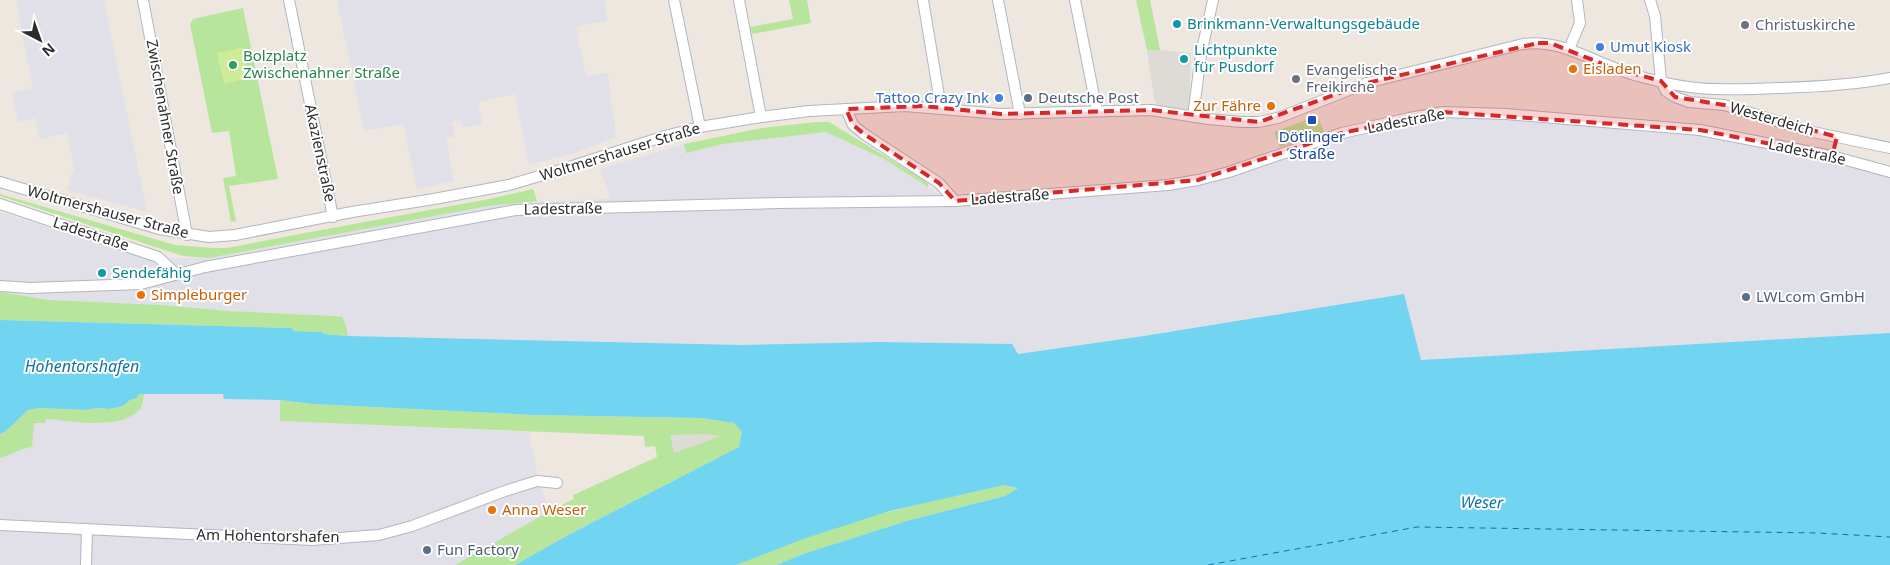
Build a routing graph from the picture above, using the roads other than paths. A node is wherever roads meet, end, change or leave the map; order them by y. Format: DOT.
graph roads {
  1 [pos="143,0"];
  2 [pos="289,0"];
  3 [pos="674,0"];
  4 [pos="739,0"];
  5 [pos="922,0"];
  6 [pos="998,0"];
  7 [pos="1074,0"];
  8 [pos="1213,0"];
  9 [pos="1577,0"];
  10 [pos="1650,0"];
  11 [pos="1569,49"];
  12 [pos="1890,78"];
  13 [pos="1661,81"];
  14 [pos="941,108"];
  15 [pos="846,109"];
  16 [pos="1098,111"];
  17 [pos="1020,114"];
  18 [pos="761,117"];
  19 [pos="1193,117"];
  20 [pos="700,127"];
  21 [pos="1837,137"];
  22 [pos="1890,148"];
  23 [pos="1832,156"];
  24 [pos="1890,172"];
  25 [pos="0,182"];
  26 [pos="955,201"];
  27 [pos="0,204"];
  28 [pos="333,217"];
  29 [pos="187,235"];
  30 [pos="176,274"];
  31 [pos="0,286"];
  32 [pos="557,483"];
  33 [pos="0,525"];
  34 [pos="87,530"];
  35 [pos="86,565"];
  1 -- 29 [label="street, Zwischenahner Straße"];
  2 -- 28 [label="street, Akazienstraße"];
  3 -- 20 [label="street"];
  4 -- 18 [label="street"];
  5 -- 14 [label="street"];
  6 -- 17 [label="street"];
  7 -- 16 [label="street"];
  8 -- 19 [label="street"];
  9 -- 11 [label="street"];
  10 -- 13 [label="street"];
  11 -- 13 [label="street, Woltmershauser Straße"];
  11 -- 19 [label="street, Woltmershauser Straße"];
  12 -- 13 [label="street, Woltmershauser Straße"];
  13 -- 21 [label="street, Westerdeich"];
  14 -- 15 [label="street, Woltmershauser Straße"];
  14 -- 17 [label="street, Woltmershauser Straße"];
  15 -- 18 [label="street, Woltmershauser Straße"];
  15 -- 26 [label="street, Ladestraße"];
  16 -- 17 [label="street, Woltmershauser Straße"];
  16 -- 19 [label="street, Woltmershauser Straße"];
  18 -- 20 [label="street, Woltmershauser Straße"];
  20 -- 28 [label="street, Woltmershauser Straße"];
  21 -- 22 [label="street, Westerdeich"];
  21 -- 23 [label="street"];
  23 -- 24 [label="street, Ladestraße"];
  23 -- 26 [label="street, Ladestraße"];
  25 -- 29 [label="street, Woltmershauser Straße"];
  26 -- 30 [label="street, Ladestraße"];
  27 -- 30 [label="street, Ladestraße"];
  28 -- 29 [label="street, Woltmershauser Straße"];
  30 -- 31 [label="street, Ladestraße"];
  32 -- 34 [label="street, Am Hohentorshafen"];
  33 -- 34 [label="street, Am Hohentorshafen"];
  34 -- 35 [label="street"];
}
